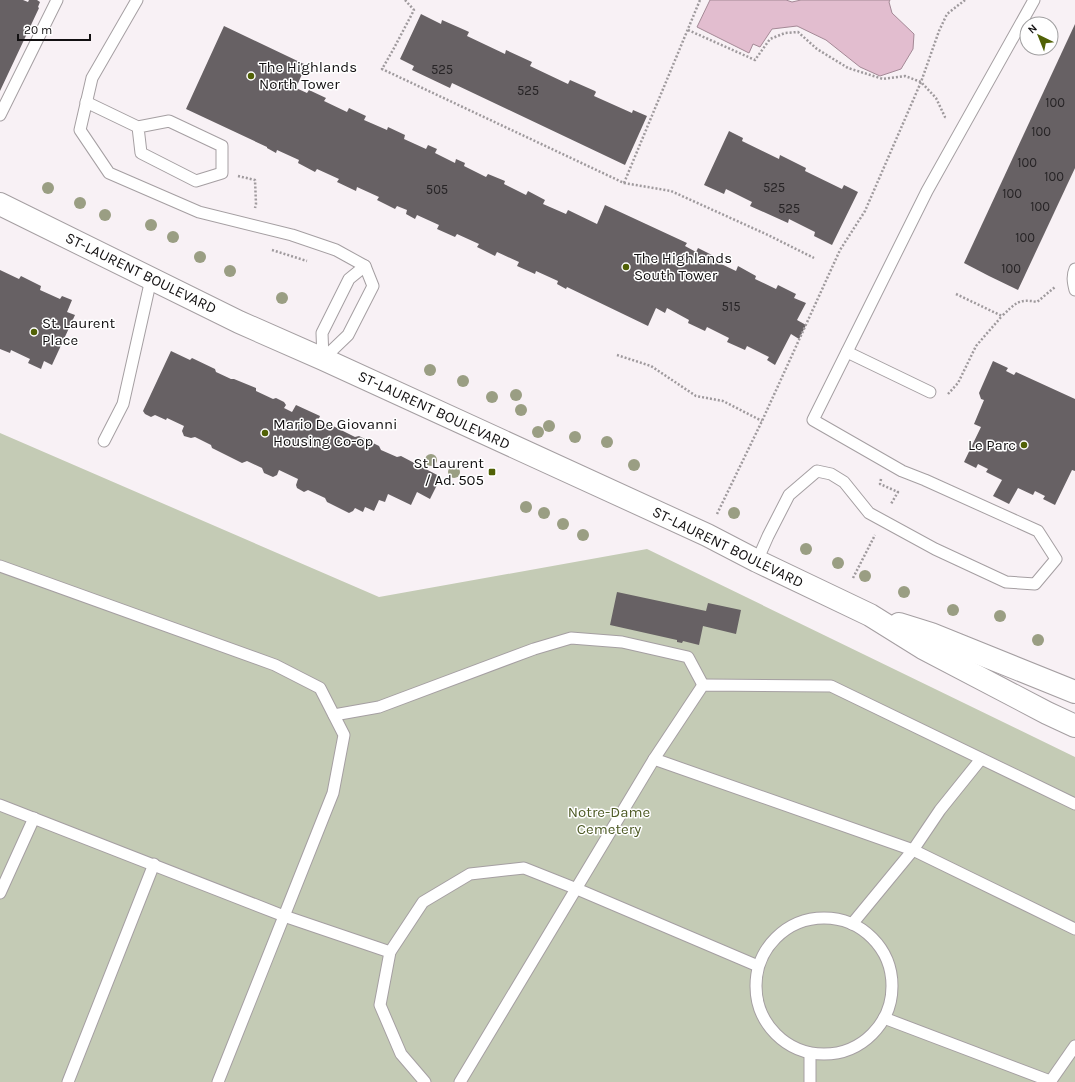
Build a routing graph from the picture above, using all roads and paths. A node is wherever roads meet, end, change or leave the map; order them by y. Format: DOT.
graph roads {
  1 [pos="56,0"];
  2 [pos="137,0"];
  3 [pos="405,0"];
  4 [pos="700,0"];
  5 [pos="965,0"];
  6 [pos="1034,0"];
  7 [pos="688,30"];
  8 [pos="921,82"];
  9 [pos="86,102"];
  10 [pos="0,115"];
  11 [pos="964,125"];
  12 [pos="138,127"];
  13 [pos="624,183"];
  14 [pos="0,204"];
  15 [pos="814,258"];
  16 [pos="365,266"];
  17 [pos="1074,271"];
  18 [pos="151,279"];
  19 [pos="1075,290"];
  20 [pos="956,294"];
  21 [pos="1002,316"];
  22 [pos="847,352"];
  23 [pos="617,355"];
  24 [pos="323,359"];
  25 [pos="930,392"];
  26 [pos="762,421"];
  27 [pos="104,441"];
  28 [pos="707,535"];
  29 [pos="757,561"];
  30 [pos="0,566"];
  31 [pos="870,614"];
  32 [pos="703,685"];
  33 [pos="1075,692"];
  34 [pos="334,716"];
  35 [pos="1075,726"];
  36 [pos="654,759"];
  37 [pos="981,759"];
  38 [pos="1075,804"];
  39 [pos="0,805"];
  40 [pos="34,818"];
  41 [pos="913,850"];
  42 [pos="154,864"];
  43 [pos="577,889"];
  44 [pos="0,893"];
  45 [pos="284,916"];
  46 [pos="852,924"];
  47 [pos="1075,929"];
  48 [pos="390,952"];
  49 [pos="758,966"];
  50 [pos="884,1018"];
  51 [pos="1075,1046"];
  52 [pos="810,1053"];
  53 [pos="68,1082"];
  54 [pos="218,1082"];
  55 [pos="425,1082"];
  56 [pos="460,1082"];
  57 [pos="810,1082"];
  58 [pos="1050,1082"];
  1 -- 10 [label="lane"];
  2 -- 9 [label="lane"];
  3 -- 13 [label="path"];
  4 -- 7 [label="path"];
  5 -- 8 [label="path"];
  6 -- 11 [label="lane"];
  7 -- 8 [label="path"];
  7 -- 13 [label="path"];
  8 -- 11 [label="path"];
  8 -- 26 [label="path"];
  9 -- 12 [label="lane"];
  9 -- 16 [label="lane"];
  11 -- 22 [label="lane"];
  12 -- 12 [label="lane"];
  13 -- 15 [label="path"];
  14 -- 18 [label="main road, ST-LAURENT BOULEVARD"];
  16 -- 24 [label="lane"];
  16 -- 24 [label="lane"];
  17 -- 19 [label="lane"];
  17 -- 21 [label="path"];
  18 -- 24 [label="main road, ST-LAURENT BOULEVARD"];
  18 -- 27 [label="lane"];
  20 -- 21 [label="path"];
  21 -- 25 [label="path"];
  22 -- 25 [label="lane"];
  22 -- 29 [label="lane"];
  23 -- 26 [label="path"];
  24 -- 28 [label="main road, ST-LAURENT BOULEVARD"];
  26 -- 28 [label="path"];
  28 -- 29 [label="main road, ST-LAURENT BOULEVARD"];
  29 -- 31 [label="main road, ST-LAURENT BOULEVARD"];
  30 -- 34 [label="lane"];
  31 -- 33 [label="main road, ST-LAURENT BOULEVARD"];
  31 -- 35 [label="main road, ST-LAURENT BOULEVARD"];
  32 -- 34 [label="lane"];
  32 -- 36 [label="lane"];
  32 -- 37 [label="lane"];
  34 -- 45 [label="lane"];
  36 -- 41 [label="lane"];
  36 -- 43 [label="lane"];
  37 -- 38 [label="lane"];
  37 -- 41 [label="lane"];
  39 -- 40 [label="lane"];
  40 -- 42 [label="lane"];
  40 -- 44 [label="lane"];
  41 -- 46 [label="lane"];
  41 -- 47 [label="lane"];
  42 -- 45 [label="lane"];
  42 -- 53 [label="lane"];
  43 -- 48 [label="lane"];
  43 -- 49 [label="lane"];
  43 -- 56 [label="lane"];
  45 -- 48 [label="lane"];
  45 -- 54 [label="lane"];
  46 -- 49 [label="lane"];
  46 -- 50 [label="lane"];
  48 -- 55 [label="lane"];
  49 -- 52 [label="lane"];
  50 -- 52 [label="lane"];
  50 -- 58 [label="lane"];
  51 -- 58 [label="lane"];
  52 -- 57 [label="lane"];
}
